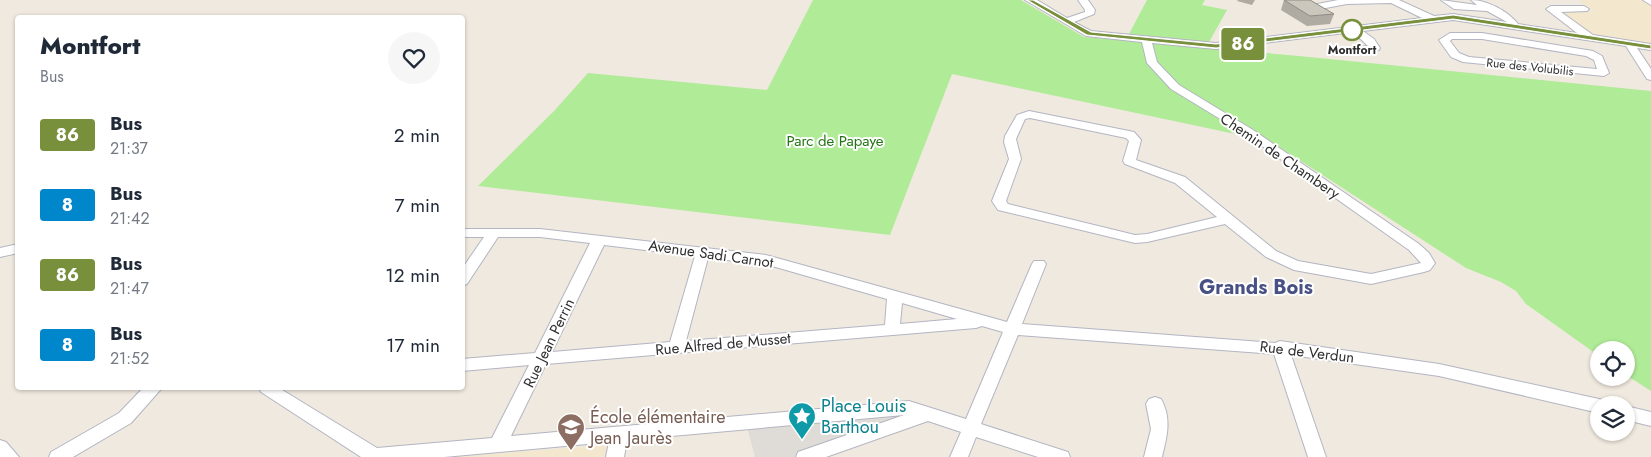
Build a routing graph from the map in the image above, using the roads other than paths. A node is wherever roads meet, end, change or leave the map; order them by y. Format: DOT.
graph roads {
  1 [pos="1030,0"];
  2 [pos="1083,0"];
  3 [pos="1393,0"];
  4 [pos="1446,0"];
  5 [pos="1476,0"];
  6 [pos="1315,7"];
  7 [pos="1490,8"];
  8 [pos="1584,9"];
  9 [pos="1432,20"];
  10 [pos="1066,21"];
  11 [pos="1515,26"];
  12 [pos="1355,29"];
  13 [pos="1589,38"];
  14 [pos="1146,39"];
  15 [pos="1519,42"];
  16 [pos="1629,44"];
  17 [pos="1651,47"];
  18 [pos="1346,51"];
  19 [pos="1651,77"];
  20 [pos="1227,219"];
  21 [pos="465,233"];
  22 [pos="494,233"];
  23 [pos="599,240"];
  24 [pos="705,252"];
  25 [pos="1038,264"];
  26 [pos="465,276"];
  27 [pos="895,296"];
  28 [pos="984,322"];
  29 [pos="1011,329"];
  30 [pos="892,330"];
  31 [pos="1280,347"];
  32 [pos="676,348"];
  33 [pos="541,359"];
  34 [pos="465,364"];
  35 [pos="151,390"];
  36 [pos="270,390"];
  37 [pos="1155,404"];
  38 [pos="1590,404"];
  39 [pos="927,414"];
  40 [pos="1635,415"];
  41 [pos="1651,419"];
  42 [pos="971,428"];
  43 [pos="620,435"];
  44 [pos="498,445"];
  45 [pos="0,447"];
  46 [pos="10,457"];
  47 [pos="58,457"];
  48 [pos="374,457"];
  49 [pos="614,457"];
  50 [pos="805,457"];
  51 [pos="959,457"];
  52 [pos="1061,457"];
  53 [pos="1153,457"];
  54 [pos="1317,457"];
  1 -- 10 [label="street"];
  2 -- 10 [label="street"];
  3 -- 6 [label="street"];
  3 -- 9 [label="street"];
  4 -- 7 [label="street"];
  5 -- 7 [label="street"];
  7 -- 11 [label="street"];
  8 -- 13 [label="street"];
  9 -- 11 [label="street"];
  9 -- 12 [label="street"];
  10 -- 14 [label="street"];
  11 -- 13 [label="street"];
  11 -- 15 [label="street, Rue des Volubilis"];
  12 -- 14 [label="street"];
  12 -- 18 [label="street"];
  13 -- 16 [label="street"];
  14 -- 20 [label="street, Chemin de Chambery"];
  15 -- 15 [label="street, Rue des Volubilis"];
  16 -- 17 [label="street"];
  16 -- 19 [label="street"];
  20 -- 20 [label="street"];
  21 -- 22 [label="street, Avenue Sadi Carnot"];
  22 -- 23 [label="street, Avenue Sadi Carnot"];
  22 -- 26 [label="street"];
  23 -- 24 [label="street, Avenue Sadi Carnot"];
  23 -- 33 [label="street, Rue Jean Perrin"];
  24 -- 27 [label="street, Avenue Sadi Carnot"];
  24 -- 32 [label="street"];
  25 -- 29 [label="street"];
  27 -- 28 [label="street, Avenue Sadi Carnot"];
  27 -- 30 [label="street"];
  28 -- 29 [label="street, Avenue Sadi Carnot"];
  28 -- 30 [label="street, Rue Alfred de Musset"];
  29 -- 31 [label="street, Rue de Verdun"];
  29 -- 42 [label="street"];
  30 -- 32 [label="street, Rue Alfred de Musset"];
  31 -- 38 [label="street, Rue de Verdun"];
  31 -- 54 [label="street"];
  32 -- 33 [label="street, Rue Alfred de Musset"];
  33 -- 34 [label="street, Rue Alfred de Musset"];
  33 -- 44 [label="street, Rue Jean Perrin"];
  35 -- 47 [label="street"];
  36 -- 48 [label="street"];
  37 -- 53 [label="street"];
  39 -- 42 [label="street"];
  39 -- 43 [label="street"];
  39 -- 50 [label="street"];
  40 -- 41 [label="street"];
  42 -- 51 [label="street"];
  42 -- 52 [label="street"];
  43 -- 44 [label="street"];
  43 -- 49 [label="street"];
  44 -- 48 [label="street"];
  45 -- 46 [label="street"];
}
